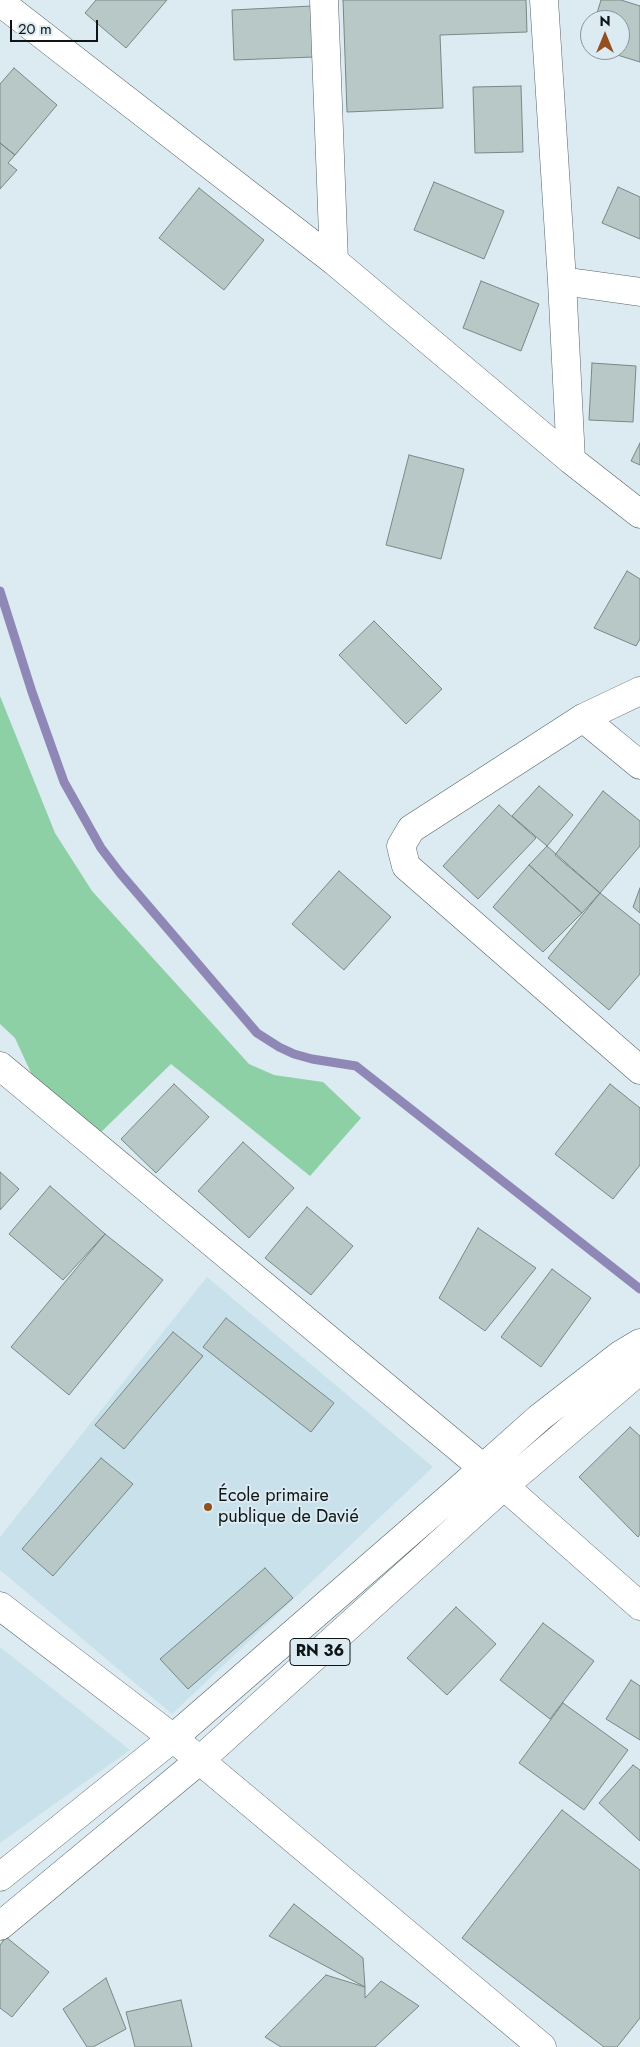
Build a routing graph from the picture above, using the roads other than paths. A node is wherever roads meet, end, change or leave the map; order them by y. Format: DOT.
graph roads {
  1 [pos="324,0"];
  2 [pos="544,0"];
  3 [pos="0,2"];
  4 [pos="334,261"];
  5 [pos="562,281"];
  6 [pos="640,292"];
  7 [pos="571,460"];
  8 [pos="640,514"];
  9 [pos="640,691"];
  10 [pos="583,718"];
  11 [pos="640,765"];
  12 [pos="0,1066"];
  13 [pos="640,1070"];
  14 [pos="634,1360"];
  15 [pos="483,1468"];
  16 [pos="504,1486"];
  17 [pos="0,1606"];
  18 [pos="640,1606"];
  19 [pos="174,1738"];
  20 [pos="200,1760"];
  21 [pos="0,1877"];
  22 [pos="0,1926"];
  23 [pos="542,2047"];
  1 -- 4 [label="street"];
  2 -- 5 [label="street"];
  3 -- 4 [label="street"];
  4 -- 7 [label="street"];
  5 -- 6 [label="street"];
  5 -- 7 [label="street"];
  7 -- 8 [label="street"];
  9 -- 10 [label="street"];
  10 -- 11 [label="street"];
  10 -- 13 [label="street"];
  12 -- 15 [label="street"];
  14 -- 15 [label="street, RN 36"];
  14 -- 16 [label="street, RN 36"];
  15 -- 19 [label="street, RN 36"];
  16 -- 18 [label="street"];
  16 -- 20 [label="street, RN 36"];
  17 -- 19 [label="street"];
  19 -- 20 [label="street"];
  19 -- 21 [label="street, RN 36"];
  20 -- 22 [label="street, RN 36"];
  20 -- 23 [label="street"];
}
